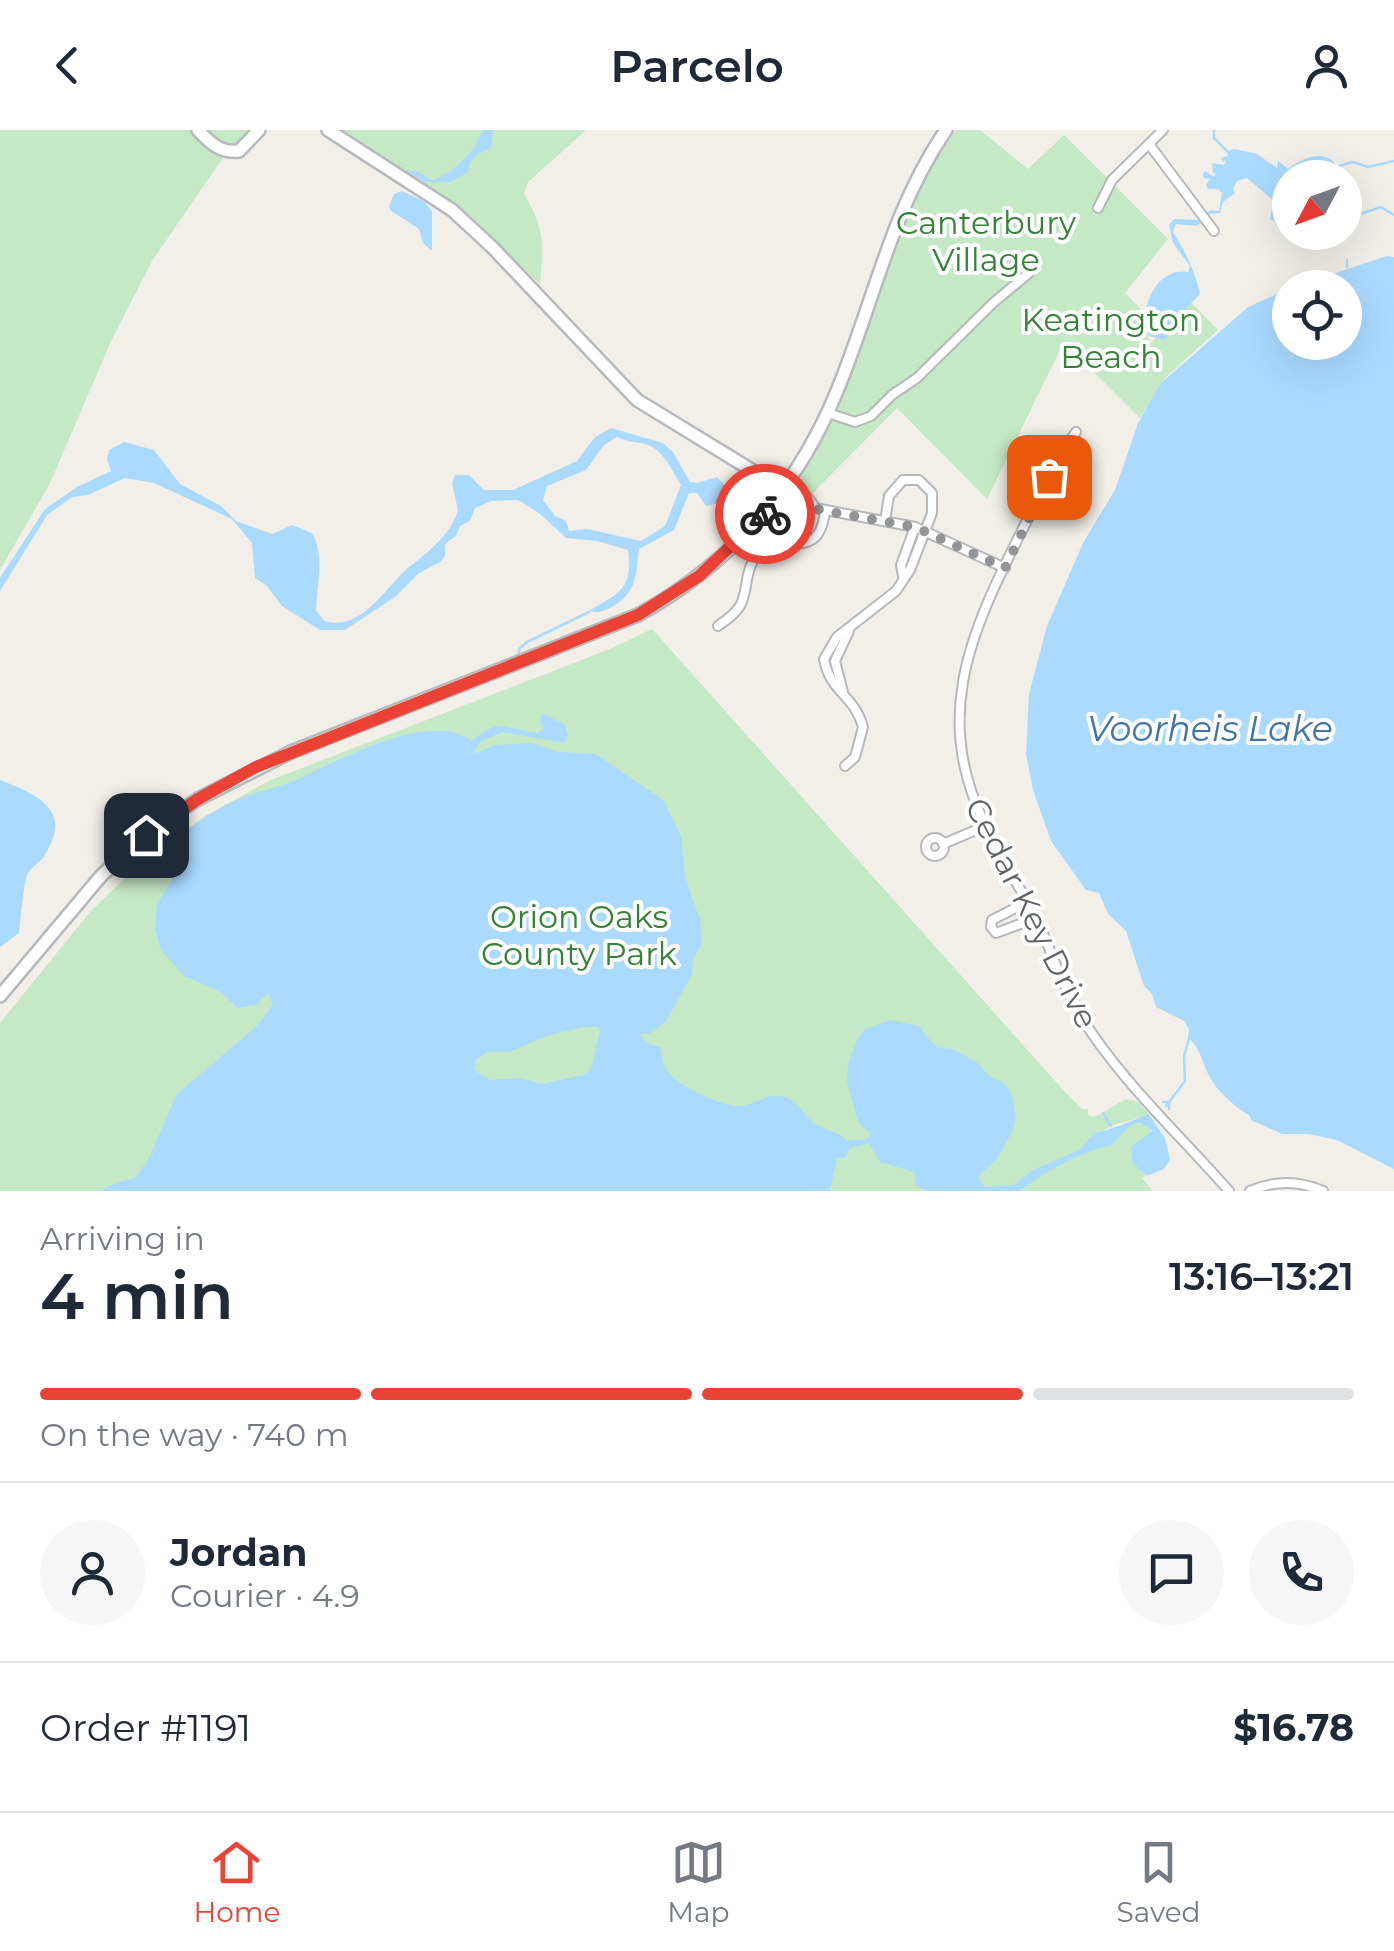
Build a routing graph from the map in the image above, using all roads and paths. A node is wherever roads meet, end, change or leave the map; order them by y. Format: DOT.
graph roads {
  1 [pos="198,130"];
  2 [pos="259,130"];
  3 [pos="328,130"];
  4 [pos="946,130"];
  5 [pos="1163,130"];
  6 [pos="1149,144"];
  7 [pos="1098,208"];
  8 [pos="1214,231"];
  9 [pos="1028,274"];
  10 [pos="828,413"];
  11 [pos="1076,432"];
  12 [pos="784,490"];
  13 [pos="825,512"];
  14 [pos="885,521"];
  15 [pos="915,527"];
  16 [pos="926,530"];
  17 [pos="1005,568"];
  18 [pos="903,576"];
  19 [pos="718,626"];
  20 [pos="845,766"];
  21 [pos="983,826"];
  22 [pos="943,844"];
  23 [pos="1027,902"];
  24 [pos="1036,918"];
  25 [pos="0,996"];
  26 [pos="1229,1191"];
  27 [pos="1250,1191"];
  28 [pos="1323,1191"];
  1 -- 2 [label="street"];
  3 -- 12 [label="street"];
  4 -- 10 [label="street"];
  5 -- 6 [label="street"];
  6 -- 7 [label="street"];
  6 -- 8 [label="street"];
  9 -- 10 [label="street"];
  10 -- 12 [label="street"];
  11 -- 17 [label="street, Cedar Key Drive"];
  12 -- 13 [label="street"];
  12 -- 25 [label="street"];
  13 -- 14 [label="street"];
  13 -- 19 [label="street"];
  14 -- 15 [label="street"];
  14 -- 16 [label="street"];
  15 -- 16 [label="street"];
  15 -- 18 [label="street"];
  16 -- 17 [label="street"];
  16 -- 18 [label="street"];
  17 -- 21 [label="street, Cedar Key Drive"];
  18 -- 20 [label="street"];
  21 -- 22 [label="street"];
  21 -- 23 [label="street, Cedar Key Drive"];
  23 -- 24 [label="street, Cedar Key Drive"];
  23 -- 24 [label="street"];
  24 -- 26 [label="street, Cedar Key Drive"];
  27 -- 28 [label="street"];
}
